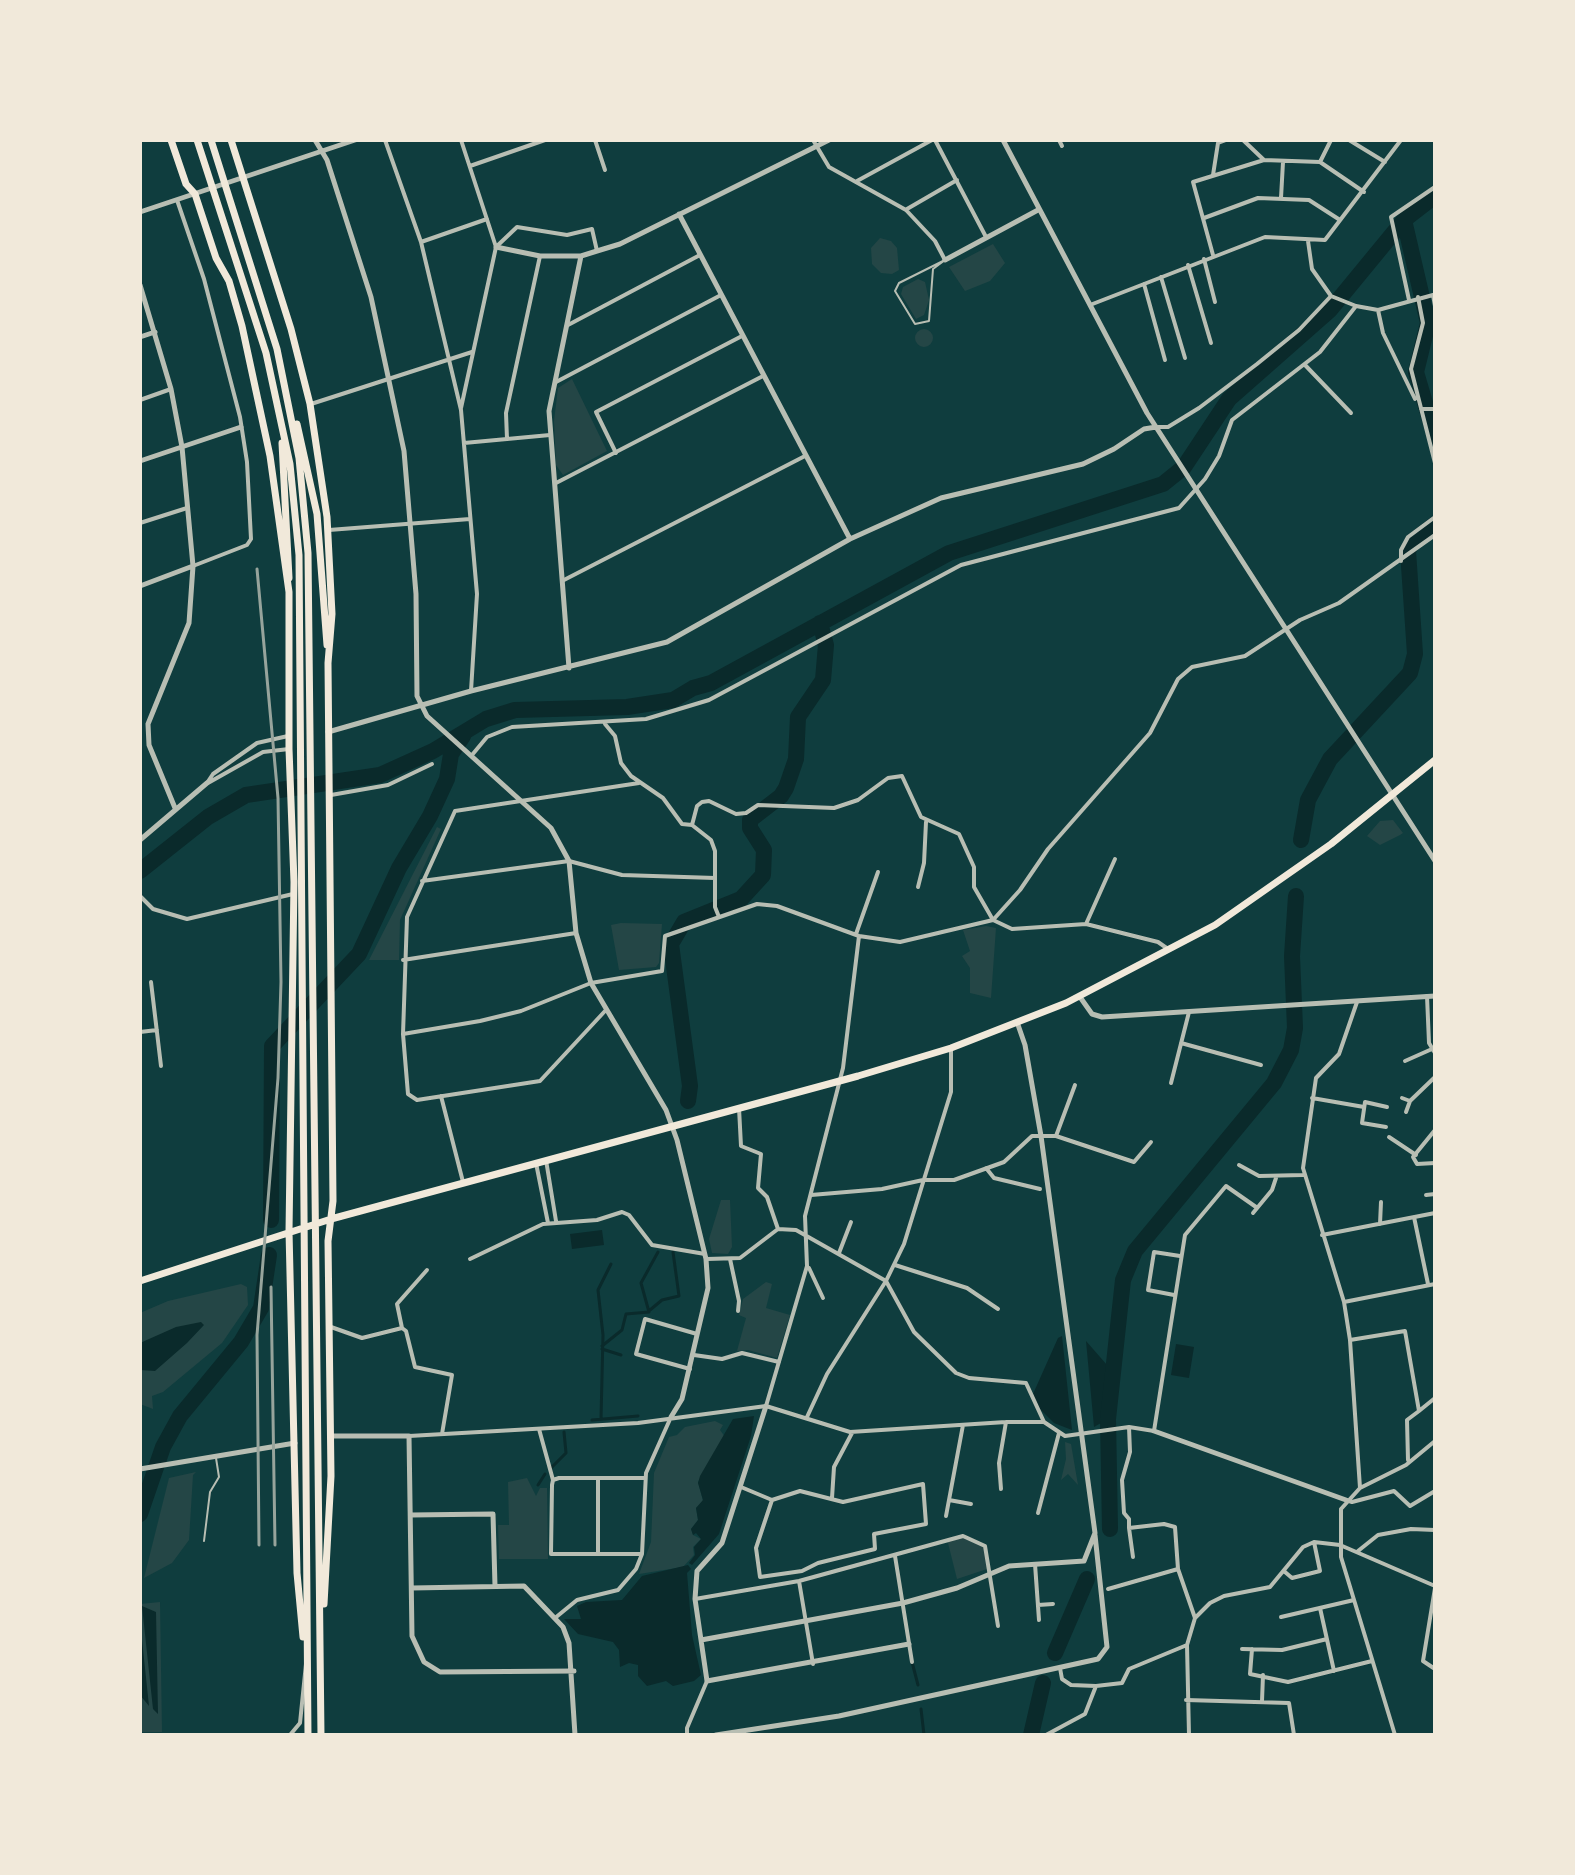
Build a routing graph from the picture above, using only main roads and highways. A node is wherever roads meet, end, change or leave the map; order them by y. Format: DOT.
graph roads {
  1 [pos="171,140"];
  2 [pos="197,140"];
  3 [pos="211,140"];
  4 [pos="231,140"];
  5 [pos="291,411"];
  6 [pos="280,414"];
  7 [pos="289,592"];
  8 [pos="328,663"];
  9 [pos="1435,760"];
  10 [pos="331,1219"];
  11 [pos="289,1231"];
  12 [pos="141,1279"];
  13 [pos="320,1634"];
  14 [pos="306,1664"];
  15 [pos="308,1735"];
  16 [pos="321,1735"];
  1 -- 7 [label="highway"];
  2 -- 6 [label="highway"];
  3 -- 5 [label="highway"];
  4 -- 8 [label="highway"];
  5 -- 8 [label="highway"];
  5 -- 13 [label="highway"];
  6 -- 7 [label="highway"];
  6 -- 14 [label="highway"];
  7 -- 11 [label="highway"];
  8 -- 10 [label="highway"];
  9 -- 10 [label="highway"];
  10 -- 11 [label="highway"];
  10 -- 13 [label="highway"];
  11 -- 12 [label="highway"];
  11 -- 14 [label="highway"];
  13 -- 16 [label="highway"];
  14 -- 15 [label="highway"];
}
